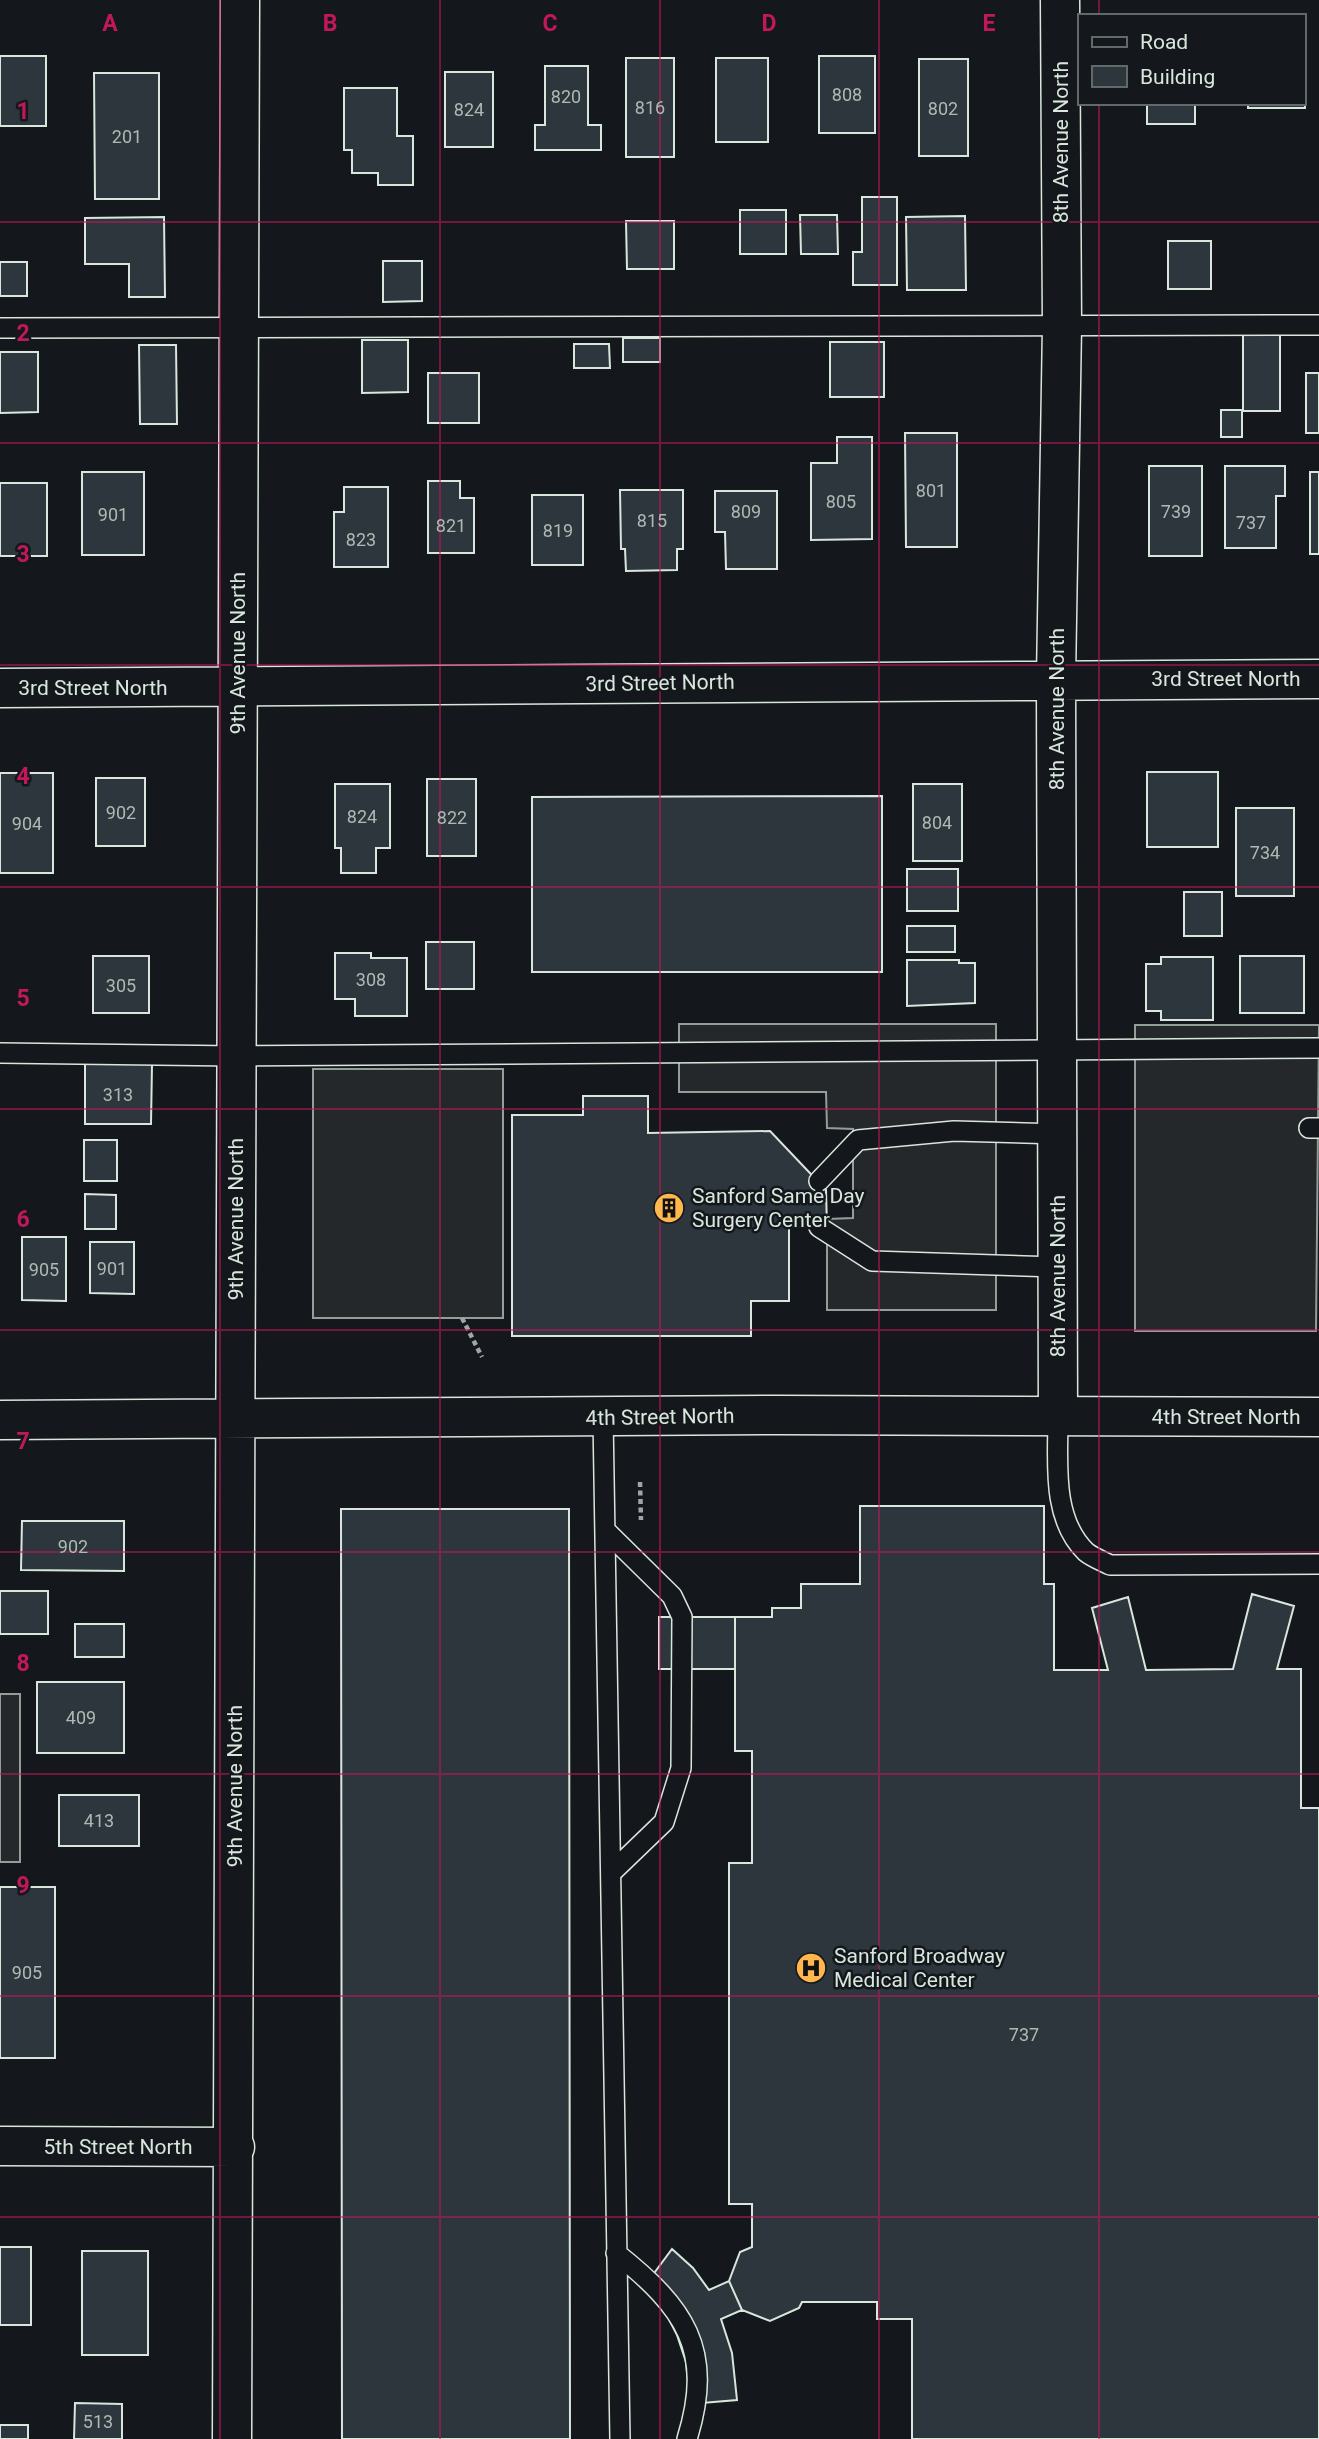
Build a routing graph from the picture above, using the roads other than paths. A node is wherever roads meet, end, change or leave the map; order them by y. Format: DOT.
graph roads {
  1 [pos="240,0"];
  2 [pos="1059,0"];
  3 [pos="1319,325"];
  4 [pos="1062,326"];
  5 [pos="0,328"];
  6 [pos="237,329"];
  7 [pos="1056,678"];
  8 [pos="1319,679"];
  9 [pos="0,688"];
  10 [pos="238,689"];
  11 [pos="1319,1048"];
  12 [pos="1060,1050"];
  13 [pos="0,1053"];
  14 [pos="236,1056"];
  15 [pos="1059,1134"];
  16 [pos="818,1181"];
  17 [pos="819,1227"];
  18 [pos="1057,1267"];
  19 [pos="603,1417"];
  20 [pos="1059,1417"];
  21 [pos="1319,1417"];
  22 [pos="0,1420"];
  23 [pos="236,1420"];
  24 [pos="605,1530"];
  25 [pos="1319,1564"];
  26 [pos="611,1873"];
  27 [pos="0,2146"];
  28 [pos="235,2147"];
  29 [pos="616,2253"];
  30 [pos="232,2439"];
  31 [pos="620,2439"];
  32 [pos="687,2439"];
  1 -- 6 [label="street, 9th Avenue North"];
  2 -- 4 [label="street, 8th Avenue North"];
  3 -- 4 [label="lane"];
  4 -- 6 [label="lane"];
  4 -- 7 [label="street, 8th Avenue North"];
  5 -- 6 [label="lane"];
  6 -- 10 [label="street, 9th Avenue North"];
  7 -- 8 [label="street, 3rd Street North"];
  7 -- 10 [label="street, 3rd Street North"];
  7 -- 12 [label="street, 8th Avenue North"];
  9 -- 10 [label="street, 3rd Street North"];
  10 -- 14 [label="street, 9th Avenue North"];
  11 -- 12 [label="lane"];
  12 -- 14 [label="lane"];
  12 -- 15 [label="street, 8th Avenue North"];
  13 -- 14 [label="lane"];
  14 -- 23 [label="street, 9th Avenue North"];
  15 -- 16 [label="lane"];
  15 -- 18 [label="street, 8th Avenue North"];
  17 -- 18 [label="lane"];
  18 -- 20 [label="street, 8th Avenue North"];
  19 -- 20 [label="street, 4th Street North"];
  19 -- 23 [label="street, 4th Street North"];
  19 -- 24 [label="lane"];
  20 -- 21 [label="street, 4th Street North"];
  20 -- 25 [label="lane"];
  22 -- 23 [label="street, 4th Street North"];
  23 -- 28 [label="street, 9th Avenue North"];
  24 -- 26 [label="lane"];
  24 -- 26 [label="lane"];
  26 -- 29 [label="lane"];
  27 -- 28 [label="street, 5th Street North"];
  28 -- 30 [label="street, 9th Avenue North"];
  29 -- 31 [label="lane"];
  29 -- 32 [label="lane"];
}
